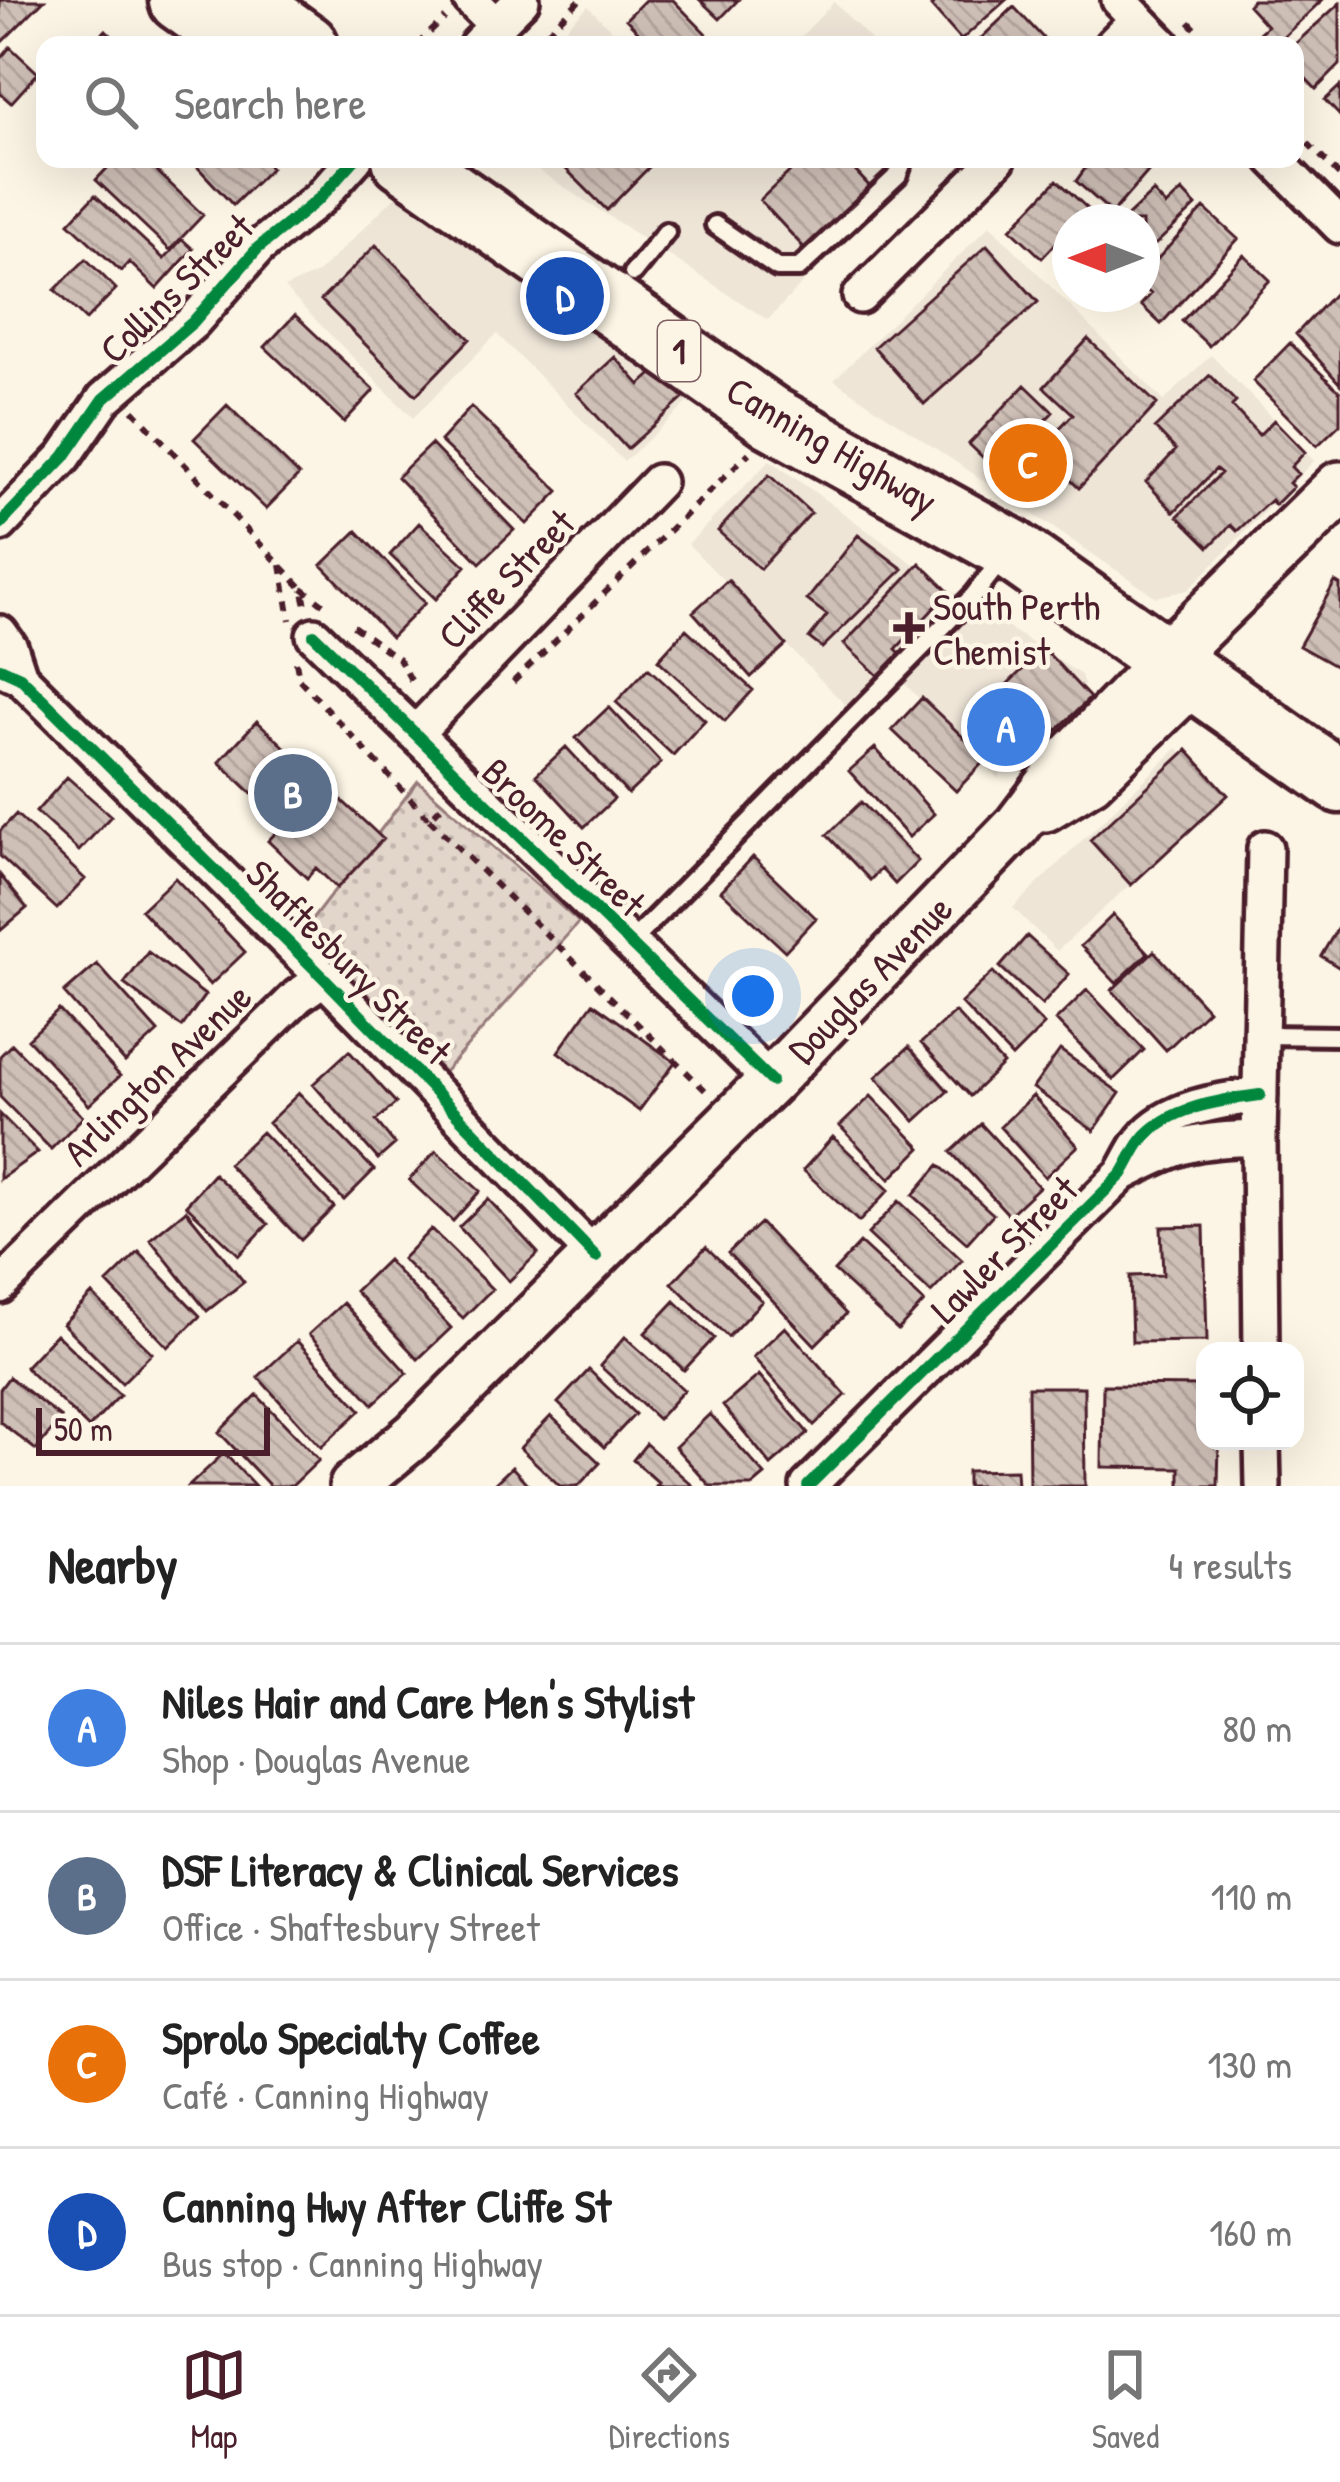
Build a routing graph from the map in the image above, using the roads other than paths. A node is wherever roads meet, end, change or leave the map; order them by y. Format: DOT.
graph roads {
  1 [pos="180,0"];
  2 [pos="244,0"];
  3 [pos="522,0"];
  4 [pos="459,8"];
  5 [pos="1128,10"];
  6 [pos="486,35"];
  7 [pos="230,36"];
  8 [pos="295,36"];
  9 [pos="1154,36"];
  10 [pos="348,168"];
  11 [pos="416,168"];
  12 [pos="488,168"];
  13 [pos="901,168"];
  14 [pos="989,168"];
  15 [pos="1283,168"];
  16 [pos="715,225"];
  17 [pos="1340,226"];
  18 [pos="860,296"];
  19 [pos="658,482"];
  20 [pos="1340,488"];
  21 [pos="0,524"];
  22 [pos="989,536"];
  23 [pos="1340,537"];
  24 [pos="0,633"];
  25 [pos="314,635"];
  26 [pos="1181,668"];
  27 [pos="7,681"];
  28 [pos="415,734"];
  29 [pos="1340,782"];
  30 [pos="1264,848"];
  31 [pos="630,943"];
  32 [pos="325,978"];
  33 [pos="1262,1035"];
  34 [pos="1340,1036"];
  35 [pos="771,1082"];
  36 [pos="1260,1095"];
  37 [pos="1259,1138"];
  38 [pos="1122,1174"];
  39 [pos="596,1257"];
  40 [pos="0,1286"];
  41 [pos="1261,1342"];
  42 [pos="416,1434"];
  43 [pos="1262,1450"];
  44 [pos="352,1486"];
  45 [pos="379,1486"];
  46 [pos="808,1486"];
  47 [pos="1263,1486"];
  1 -- 7 [label="highway"];
  2 -- 8 [label="highway"];
  3 -- 6 [label="street"];
  4 -- 6 [label="street"];
  5 -- 9 [label="street"];
  10 -- 21 [label="street, Collins Street"];
  11 -- 22 [label="highway, Canning Highway / 1"];
  12 -- 22 [label="highway, Canning Highway / 1"];
  13 -- 16 [label="lane"];
  14 -- 18 [label="street"];
  15 -- 17 [label="street"];
  19 -- 28 [label="street, Cliffe Street"];
  20 -- 26 [label="main road, Douglas Avenue"];
  22 -- 26 [label="highway, Canning Highway / 1"];
  22 -- 31 [label="lane"];
  23 -- 26 [label="main road, Douglas Avenue"];
  24 -- 27 [label="street, Shaftesbury Street"];
  25 -- 28 [label="street, Broome Street"];
  26 -- 29 [label="highway, Canning Highway / 1"];
  26 -- 35 [label="main road, Douglas Avenue"];
  27 -- 32 [label="street, Shaftesbury Street"];
  28 -- 31 [label="street, Broome Street"];
  30 -- 33 [label="street"];
  31 -- 35 [label="street, Broome Street"];
  32 -- 39 [label="street, Shaftesbury Street"];
  32 -- 40 [label="street, Arlington Avenue"];
  33 -- 34 [label="lane"];
  33 -- 36 [label="street"];
  35 -- 39 [label="main road, Douglas Avenue"];
  36 -- 37 [label="street"];
  36 -- 38 [label="street, Lawler Street"];
  37 -- 38 [label="street, Lawler Street"];
  37 -- 41 [label="street"];
  38 -- 46 [label="street, Lawler Street"];
  39 -- 42 [label="main road, Douglas Avenue"];
  42 -- 44 [label="main road, Douglas Avenue"];
  42 -- 45 [label="main road, Douglas Avenue"];
  43 -- 47 [label="street"];
}
